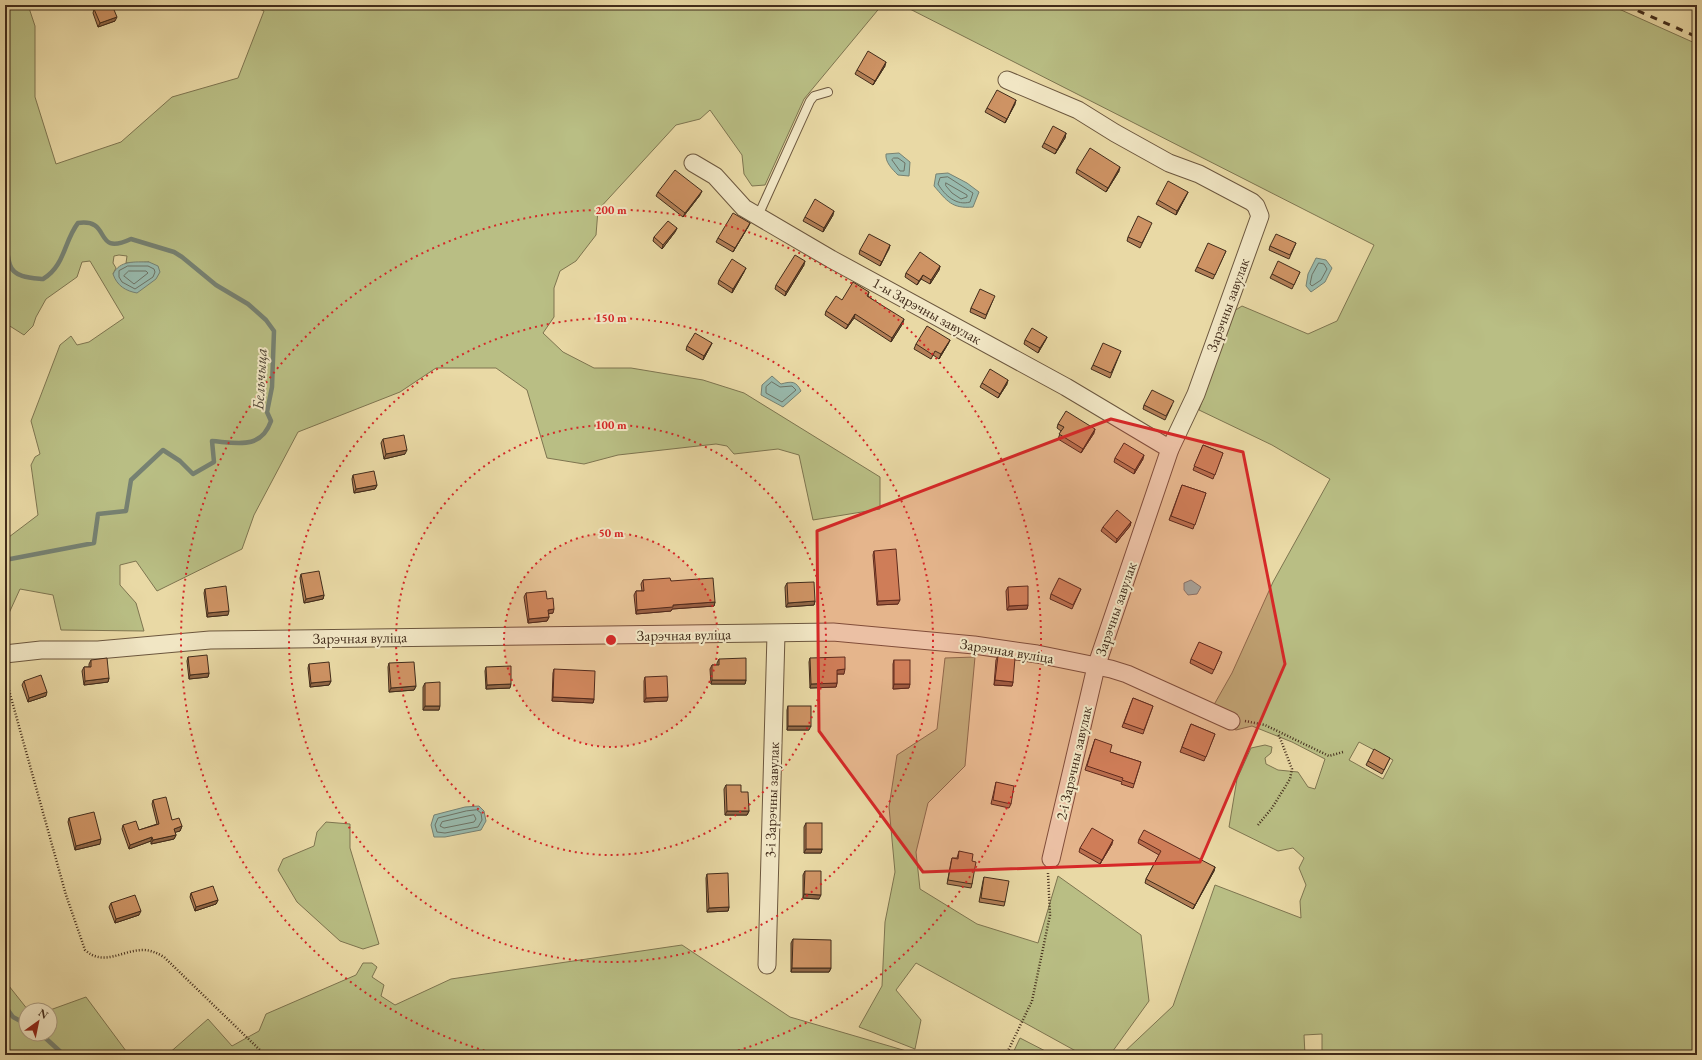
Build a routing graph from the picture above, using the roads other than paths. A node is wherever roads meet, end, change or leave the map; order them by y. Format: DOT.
graph roads {
  1 [pos="1007,80"];
  2 [pos="828,92"];
  3 [pos="693,163"];
  4 [pos="758,216"];
  5 [pos="1170,448"];
  6 [pos="776,634"];
  7 [pos="5,654"];
  8 [pos="1096,667"];
  9 [pos="1231,721"];
  10 [pos="1051,859"];
  11 [pos="767,965"];
  1 -- 5 [label="street, Зарэчны завулак"];
  2 -- 4 [label="lane"];
  3 -- 4 [label="street, 1-ы Зарэчны завулак"];
  4 -- 5 [label="street, 1-ы Зарэчны завулак"];
  5 -- 8 [label="street, Зарэчны завулак"];
  6 -- 7 [label="street, Зарэчная вуліца"];
  6 -- 8 [label="street, Зарэчная вуліца"];
  6 -- 11 [label="street, 3-і Зарэчны завулак"];
  8 -- 9 [label="street, Зарэчная вуліца"];
  8 -- 10 [label="street, 2-і Зарэчны завулак"];
}
